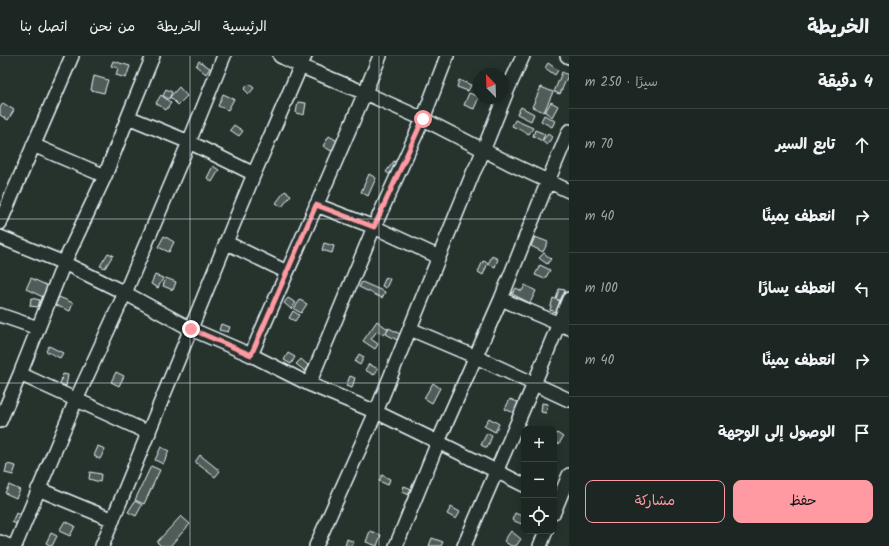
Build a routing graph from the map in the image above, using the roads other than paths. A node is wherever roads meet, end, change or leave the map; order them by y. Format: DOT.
graph roads {
  1 [pos="72,56"];
  2 [pos="153,56"];
  3 [pos="224,56"];
  4 [pos="280,56"];
  5 [pos="380,56"];
  6 [pos="447,56"];
  7 [pos="523,56"];
  8 [pos="303,61"];
  9 [pos="365,93"];
  10 [pos="128,117"];
  11 [pos="423,119"];
  12 [pos="569,131"];
  13 [pos="189,142"];
  14 [pos="33,145"];
  15 [pos="484,150"];
  16 [pos="254,174"];
  17 [pos="105,176"];
  18 [pos="548,181"];
  19 [pos="569,191"];
  20 [pos="316,205"];
  21 [pos="0,223"];
  22 [pos="374,227"];
  23 [pos="0,237"];
  24 [pos="226,243"];
  25 [pos="439,257"];
  26 [pos="64,263"];
  27 [pos="287,272"];
  28 [pos="125,293"];
  29 [pos="501,299"];
  30 [pos="569,299"];
  31 [pos="0,315"];
  32 [pos="564,326"];
  33 [pos="38,328"];
  34 [pos="191,329"];
  35 [pos="410,329"];
  36 [pos="251,355"];
  37 [pos="476,357"];
  38 [pos="20,374"];
  39 [pos="309,384"];
  40 [pos="534,384"];
  41 [pos="76,400"];
  42 [pos="569,400"];
  43 [pos="376,412"];
  44 [pos="0,421"];
  45 [pos="149,433"];
  46 [pos="438,442"];
  47 [pos="496,470"];
  48 [pos="569,475"];
  49 [pos="521,482"];
  50 [pos="38,489"];
  51 [pos="559,505"];
  52 [pos="113,520"];
  53 [pos="545,534"];
  54 [pos="0,542"];
  55 [pos="9,546"];
  56 [pos="15,546"];
  57 [pos="102,546"];
  58 [pos="316,546"];
  59 [pos="396,546"];
  60 [pos="464,546"];
  61 [pos="540,546"];
  1 -- 14 [label="street"];
  2 -- 10 [label="street"];
  3 -- 13 [label="street"];
  4 -- 8 [label="street"];
  5 -- 9 [label="street"];
  6 -- 11 [label="street"];
  7 -- 15 [label="street"];
  8 -- 9 [label="street"];
  8 -- 16 [label="street"];
  9 -- 11 [label="street"];
  9 -- 20 [label="street"];
  10 -- 13 [label="street"];
  10 -- 17 [label="street"];
  11 -- 15 [label="street"];
  11 -- 22 [label="street"];
  12 -- 18 [label="street"];
  13 -- 16 [label="street"];
  13 -- 28 [label="street"];
  14 -- 17 [label="street"];
  14 -- 21 [label="street"];
  15 -- 18 [label="street"];
  15 -- 25 [label="street"];
  16 -- 24 [label="street"];
  17 -- 26 [label="street"];
  18 -- 19 [label="street"];
  18 -- 29 [label="street"];
  20 -- 22 [label="street"];
  20 -- 27 [label="street"];
  22 -- 25 [label="street"];
  22 -- 39 [label="street"];
  23 -- 26 [label="street"];
  24 -- 27 [label="street"];
  24 -- 34 [label="street"];
  25 -- 35 [label="street"];
  26 -- 28 [label="street"];
  26 -- 33 [label="street"];
  27 -- 36 [label="street"];
  28 -- 34 [label="street"];
  28 -- 41 [label="street"];
  29 -- 32 [label="street"];
  29 -- 37 [label="street"];
  30 -- 32 [label="street"];
  31 -- 33 [label="street"];
  32 -- 40 [label="street"];
  33 -- 38 [label="street"];
  34 -- 36 [label="street"];
  34 -- 45 [label="street"];
  35 -- 37 [label="street"];
  35 -- 43 [label="street"];
  36 -- 39 [label="street"];
  37 -- 40 [label="street"];
  37 -- 46 [label="street"];
  38 -- 41 [label="street"];
  38 -- 44 [label="street"];
  39 -- 43 [label="street"];
  40 -- 42 [label="street"];
  40 -- 47 [label="street"];
  41 -- 45 [label="street"];
  41 -- 50 [label="street"];
  43 -- 46 [label="street"];
  43 -- 58 [label="street"];
  45 -- 52 [label="street"];
  46 -- 47 [label="street"];
  46 -- 59 [label="street"];
  47 -- 49 [label="street"];
  47 -- 60 [label="street"];
  48 -- 51 [label="street"];
  50 -- 52 [label="street"];
  50 -- 56 [label="street"];
  52 -- 57 [label="street"];
  53 -- 61 [label="street"];
  54 -- 55 [label="street"];
}
